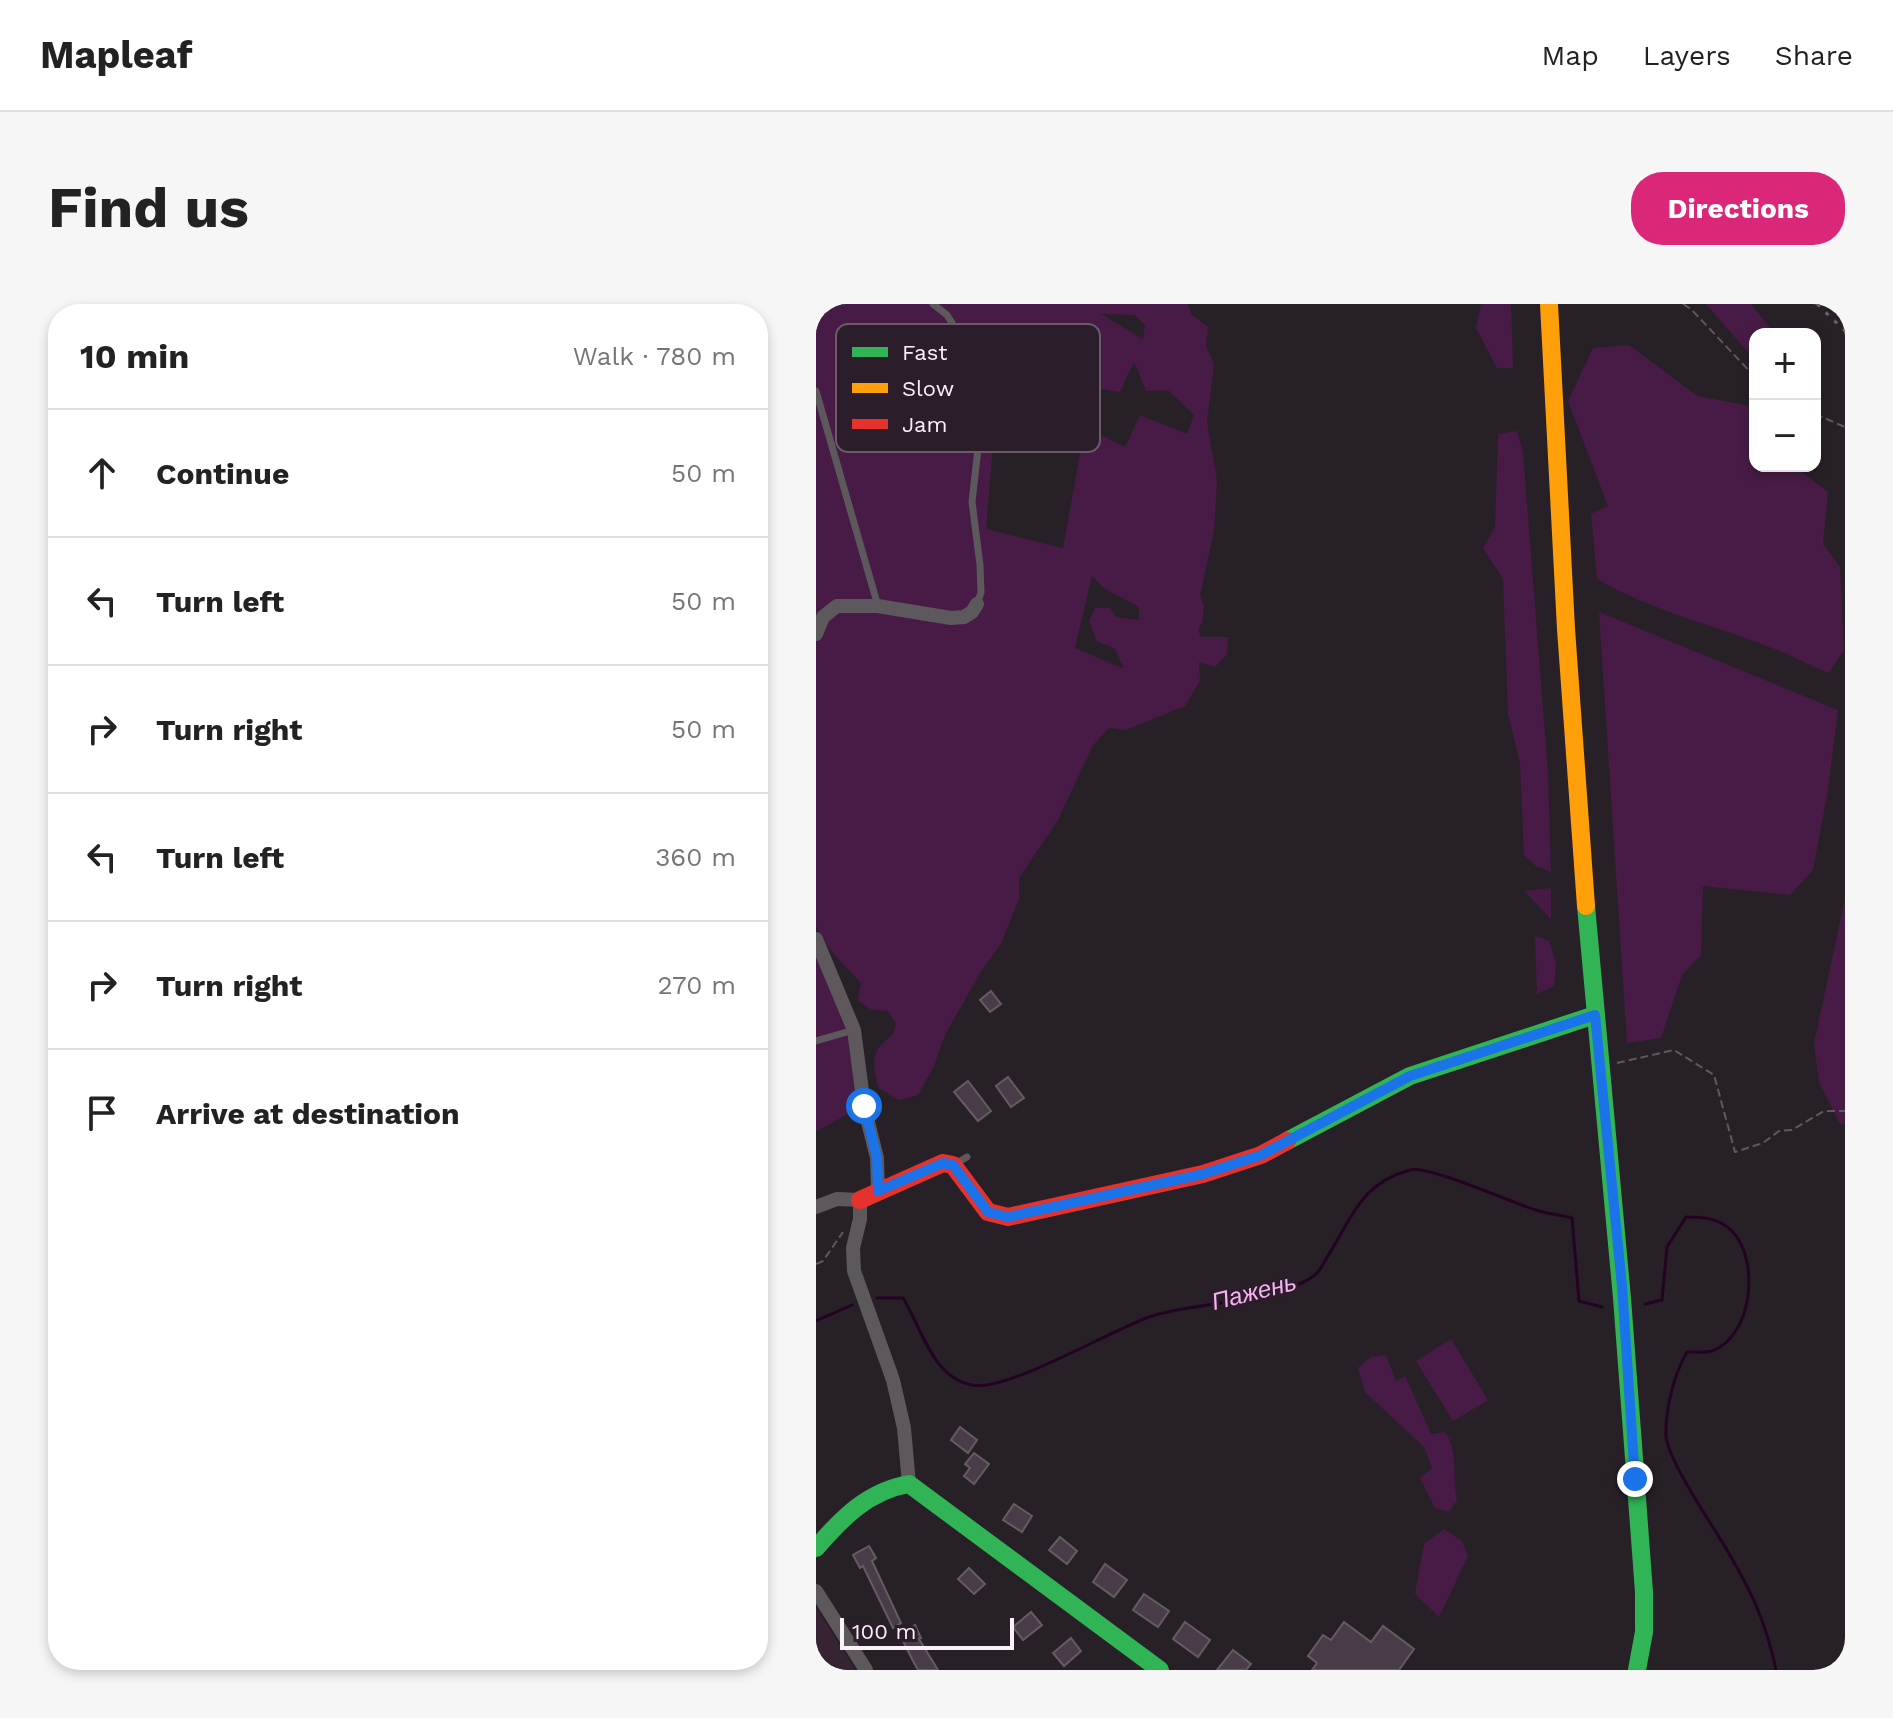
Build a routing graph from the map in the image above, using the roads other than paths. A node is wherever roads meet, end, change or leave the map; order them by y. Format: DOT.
graph roads {
  1 [pos="1549,304"];
  2 [pos="936,305"];
  3 [pos="953,324"];
  4 [pos="816,391"];
  5 [pos="978,452"];
  6 [pos="977,604"];
  7 [pos="878,606"];
  8 [pos="816,634"];
  9 [pos="816,939"];
  10 [pos="1595,1015"];
  11 [pos="854,1030"];
  12 [pos="816,1041"];
  13 [pos="878,1191"];
  14 [pos="860,1200"];
  15 [pos="816,1207"];
  16 [pos="909,1484"];
  17 [pos="816,1548"];
  18 [pos="816,1591"];
  19 [pos="866,1670"];
  20 [pos="1160,1670"];
  21 [pos="1637,1670"];
  1 -- 10 [label="street"];
  2 -- 3 [label="lane"];
  4 -- 7 [label="lane"];
  5 -- 6 [label="lane"];
  6 -- 7 [label="street"];
  7 -- 8 [label="street"];
  9 -- 11 [label="street"];
  10 -- 13 [label="street"];
  10 -- 21 [label="street"];
  11 -- 12 [label="lane"];
  11 -- 13 [label="street"];
  13 -- 14 [label="street"];
  14 -- 15 [label="street"];
  14 -- 16 [label="street"];
  16 -- 17 [label="street"];
  16 -- 20 [label="street"];
  18 -- 19 [label="street"];
}
